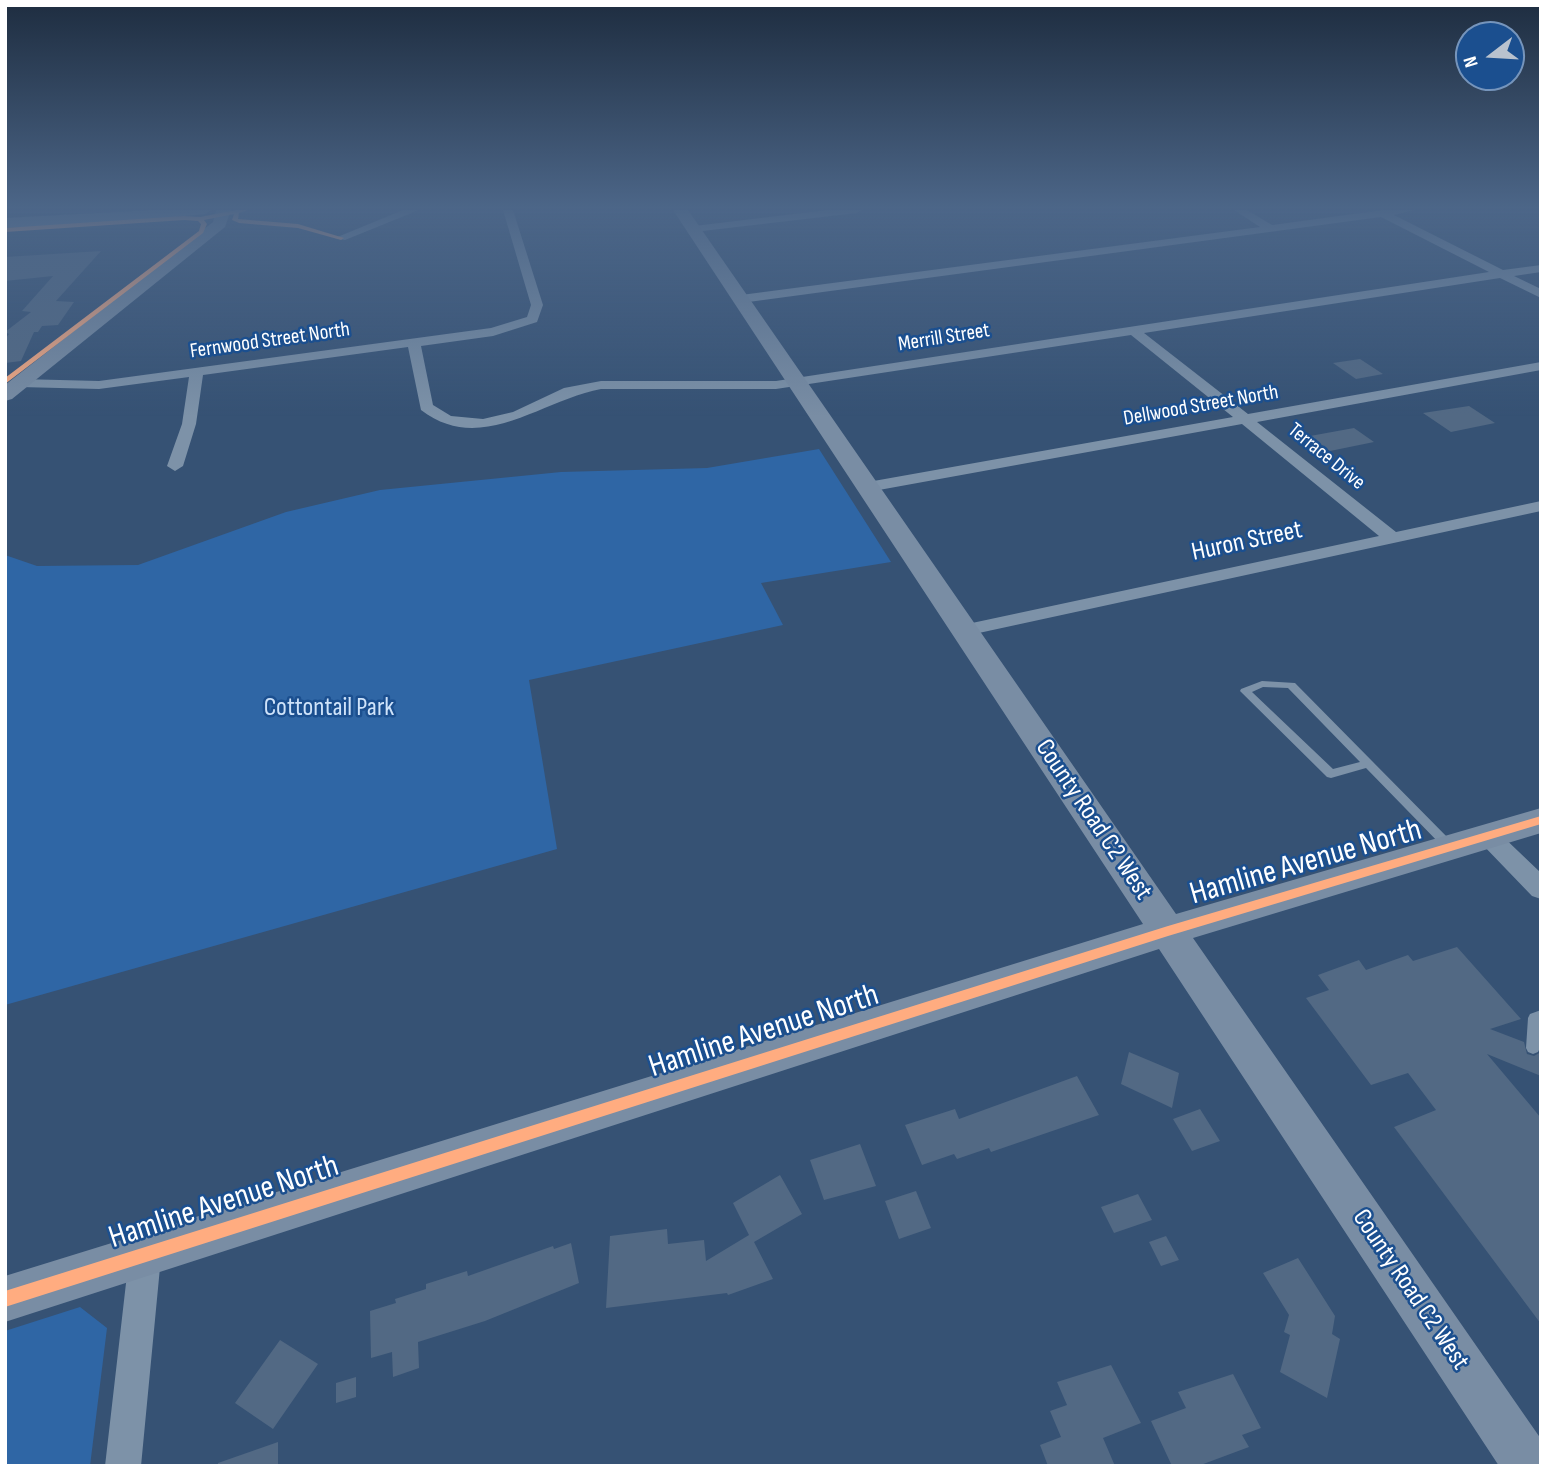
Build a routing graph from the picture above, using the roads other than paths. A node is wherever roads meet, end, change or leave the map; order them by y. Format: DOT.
graph roads {
  1 [pos="151,279"];
  2 [pos="529,279"];
  3 [pos="727,279"];
  4 [pos="895,279"];
  5 [pos="1470,279"];
  6 [pos="1510,279"];
  7 [pos="1541,294"];
  8 [pos="741,299"];
  9 [pos="1133,330"];
  10 [pos="414,343"];
  11 [pos="1541,366"];
  12 [pos="197,372"];
  13 [pos="797,382"];
  14 [pos="20,383"];
  15 [pos="5,395"];
  16 [pos="1245,419"];
  17 [pos="175,466"];
  18 [pos="868,486"];
  19 [pos="1541,506"];
  20 [pos="1393,538"];
  21 [pos="965,630"];
  22 [pos="1368,764"];
  23 [pos="1541,820"];
  24 [pos="1488,836"];
  25 [pos="1450,847"];
  26 [pos="1541,889"];
  27 [pos="1168,931"];
  28 [pos="1541,1016"];
  29 [pos="1533,1048"];
  30 [pos="145,1256"];
  31 [pos="5,1299"];
  32 [pos="123,1466"];
  33 [pos="1529,1466"];
  1 -- 14 [label="street"];
  2 -- 10 [label="street, Fernwood Street North"];
  3 -- 8 [label="street, County Road C2 West"];
  4 -- 8 [label="street"];
  5 -- 9 [label="street, Merrill Street"];
  6 -- 7 [label="street"];
  8 -- 13 [label="street, County Road C2 West"];
  9 -- 13 [label="street, Merrill Street"];
  9 -- 16 [label="street, Terrace Drive"];
  10 -- 12 [label="street, Fernwood Street North"];
  10 -- 13 [label="street, Merrill Street"];
  11 -- 16 [label="street, Dellwood Street North"];
  12 -- 14 [label="street, Fernwood Street North"];
  12 -- 17 [label="street"];
  13 -- 18 [label="street, County Road C2 West"];
  14 -- 15 [label="street"];
  16 -- 18 [label="street, Dellwood Street North"];
  16 -- 20 [label="street, Terrace Drive"];
  18 -- 21 [label="street, County Road C2 West"];
  19 -- 20 [label="street, Huron Street"];
  20 -- 21 [label="street, Huron Street"];
  21 -- 27 [label="street, County Road C2 West"];
  22 -- 22 [label="lane"];
  22 -- 25 [label="lane"];
  23 -- 24 [label="street, Hamline Avenue North"];
  24 -- 25 [label="street, Hamline Avenue North"];
  24 -- 26 [label="street"];
  25 -- 27 [label="street, Hamline Avenue North"];
  27 -- 30 [label="street, Hamline Avenue North"];
  27 -- 33 [label="street, County Road C2 West"];
  28 -- 29 [label="lane"];
  30 -- 31 [label="street, Hamline Avenue North"];
  30 -- 32 [label="street"];
}
